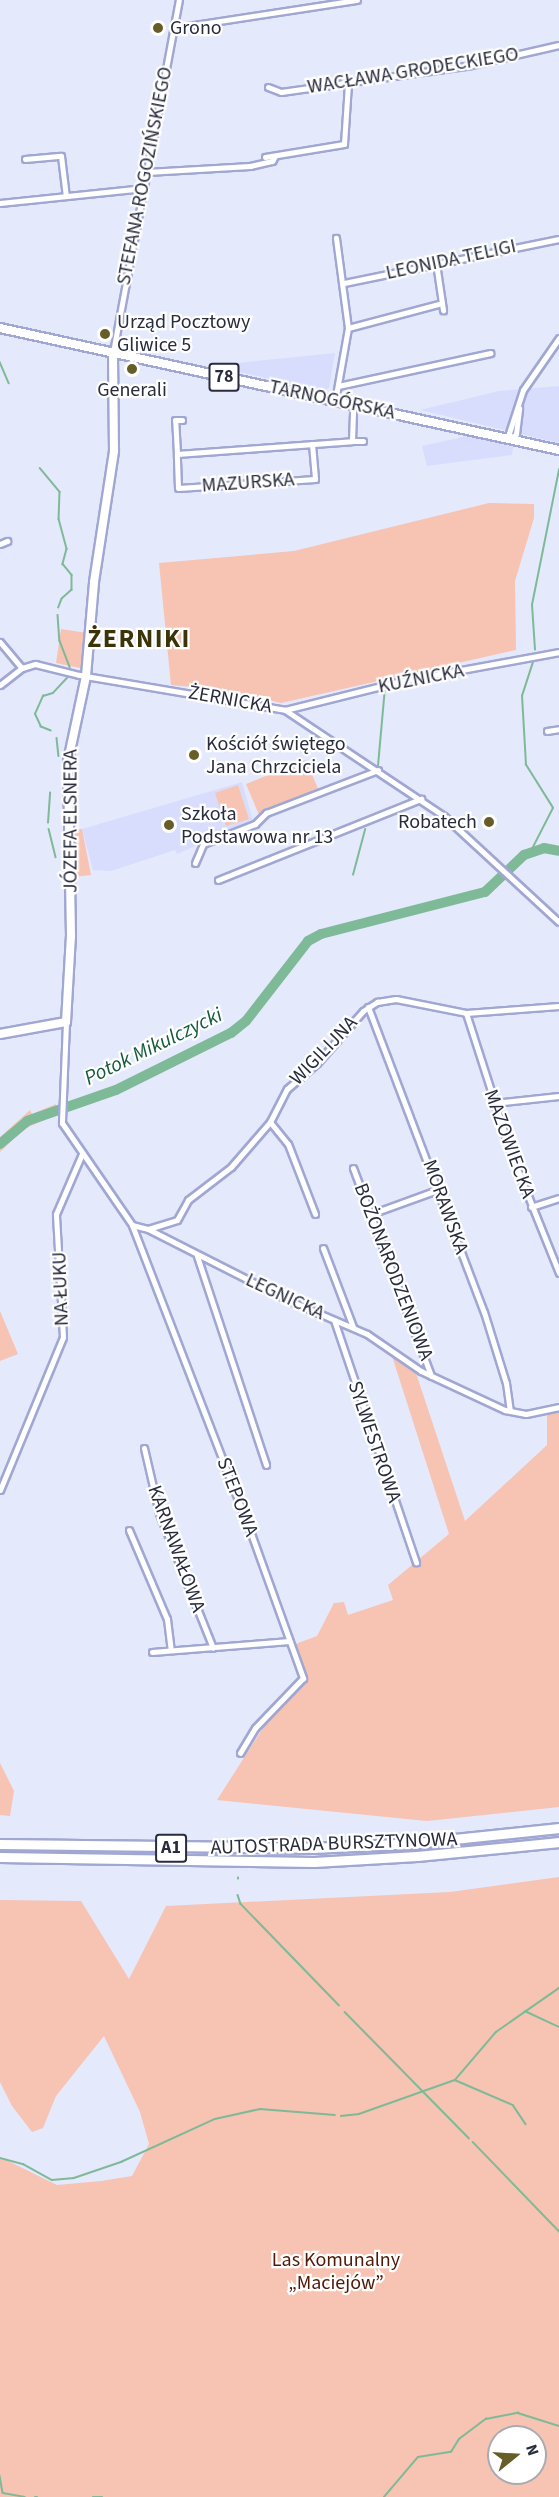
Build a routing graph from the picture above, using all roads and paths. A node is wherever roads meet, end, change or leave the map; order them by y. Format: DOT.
graph roads {
  1 [pos="179,0"];
  2 [pos="357,0"];
  3 [pos="174,28"];
  4 [pos="559,45"];
  5 [pos="348,84"];
  6 [pos="268,87"];
  7 [pos="275,156"];
  8 [pos="265,157"];
  9 [pos="24,159"];
  10 [pos="147,172"];
  11 [pos="144,188"];
  12 [pos="66,194"];
  13 [pos="0,203"];
  14 [pos="336,238"];
  15 [pos="559,239"];
  16 [pos="436,263"];
  17 [pos="344,283"];
  18 [pos="442,303"];
  19 [pos="443,310"];
  20 [pos="0,328"];
  21 [pos="348,328"];
  22 [pos="559,338"];
  23 [pos="113,352"];
  24 [pos="490,353"];
  25 [pos="338,386"];
  26 [pos="335,401"];
  27 [pos="353,405"];
  28 [pos="182,420"];
  29 [pos="511,439"];
  30 [pos="352,441"];
  31 [pos="363,441"];
  32 [pos="312,444"];
  33 [pos="559,450"];
  34 [pos="177,454"];
  35 [pos="7,541"];
  36 [pos="0,544"];
  37 [pos="0,642"];
  38 [pos="559,652"];
  39 [pos="22,668"];
  40 [pos="86,676"];
  41 [pos="0,685"];
  42 [pos="285,710"];
  43 [pos="559,729"];
  44 [pos="547,731"];
  45 [pos="378,770"];
  46 [pos="421,799"];
  47 [pos="195,863"];
  48 [pos="218,880"];
  49 [pos="559,922"];
  50 [pos="559,1006"];
  51 [pos="368,1007"];
  52 [pos="466,1013"];
  53 [pos="66,1022"];
  54 [pos="0,1034"];
  55 [pos="559,1096"];
  56 [pos="494,1103"];
  57 [pos="270,1122"];
  58 [pos="82,1154"];
  59 [pos="353,1168"];
  60 [pos="437,1190"];
  61 [pos="559,1198"];
  62 [pos="531,1207"];
  63 [pos="315,1214"];
  64 [pos="371,1214"];
  65 [pos="132,1225"];
  66 [pos="148,1229"];
  67 [pos="323,1248"];
  68 [pos="197,1256"];
  69 [pos="559,1273"];
  70 [pos="334,1320"];
  71 [pos="353,1328"];
  72 [pos="432,1376"];
  73 [pos="559,1407"];
  74 [pos="510,1411"];
  75 [pos="144,1448"];
  76 [pos="266,1465"];
  77 [pos="0,1490"];
  78 [pos="129,1530"];
  79 [pos="416,1563"];
  80 [pos="290,1641"];
  81 [pos="213,1648"];
  82 [pos="171,1650"];
  83 [pos="152,1652"];
  84 [pos="240,1753"];
  85 [pos="559,1827"];
  86 [pos="559,1842"];
  87 [pos="0,1844"];
  88 [pos="0,1857"];
  1 -- 3 [label="street, STEFANA ROGOZIŃSKIEGO"];
  2 -- 3 [label="street"];
  3 -- 10 [label="street, STEFANA ROGOZIŃSKIEGO"];
  4 -- 5 [label="street, WACŁAWA GRODECKIEGO"];
  5 -- 6 [label="street, WACŁAWA GRODECKIEGO"];
  5 -- 7 [label="street"];
  7 -- 8 [label="street"];
  7 -- 10 [label="street"];
  9 -- 12 [label="street"];
  10 -- 11 [label="street, STEFANA ROGOZIŃSKIEGO"];
  11 -- 12 [label="street"];
  11 -- 23 [label="street, STEFANA ROGOZIŃSKIEGO"];
  12 -- 13 [label="street"];
  14 -- 17 [label="street"];
  15 -- 16 [label="street, LEONIDA TELIGI"];
  16 -- 17 [label="street, LEONIDA TELIGI"];
  16 -- 18 [label="street"];
  17 -- 21 [label="street"];
  18 -- 19 [label="street"];
  18 -- 21 [label="street"];
  20 -- 23 [label="main road, TARNOGÓRSKA / 78"];
  21 -- 25 [label="street"];
  22 -- 29 [label="street"];
  23 -- 26 [label="main road, TARNOGÓRSKA / 78"];
  23 -- 40 [label="street, JÓZEFA ELSNERA"];
  24 -- 25 [label="street"];
  25 -- 26 [label="street"];
  26 -- 27 [label="main road, TARNOGÓRSKA / 78"];
  27 -- 29 [label="main road, TARNOGÓRSKA / 78"];
  27 -- 30 [label="street"];
  28 -- 34 [label="street, MAZURSKA"];
  29 -- 33 [label="main road, TARNOGÓRSKA / 78"];
  30 -- 31 [label="street, MAZURSKA"];
  30 -- 32 [label="street, MAZURSKA"];
  32 -- 34 [label="street, MAZURSKA"];
  32 -- 34 [label="street, MAZURSKA"];
  35 -- 36 [label="street"];
  37 -- 39 [label="street"];
  38 -- 42 [label="street, KUŹNICKA"];
  39 -- 40 [label="street, ŻERNICKA"];
  39 -- 41 [label="street"];
  40 -- 42 [label="street, ŻERNICKA"];
  40 -- 53 [label="street, JÓZEFA ELSNERA"];
  42 -- 45 [label="street, ŻERNICKA"];
  43 -- 44 [label="street"];
  45 -- 46 [label="street, ŻERNICKA"];
  45 -- 47 [label="street"];
  46 -- 48 [label="street"];
  46 -- 49 [label="street, ŻERNICKA"];
  50 -- 52 [label="street, WIGILIJNA"];
  51 -- 52 [label="street, WIGILIJNA"];
  51 -- 57 [label="street, WIGILIJNA"];
  51 -- 60 [label="street, MORAWSKA"];
  52 -- 56 [label="street, MAZOWIECKA"];
  53 -- 54 [label="street"];
  53 -- 58 [label="street, JÓZEFA ELSNERA"];
  55 -- 56 [label="street"];
  56 -- 62 [label="street, MAZOWIECKA"];
  57 -- 63 [label="street"];
  57 -- 66 [label="street, WIGILIJNA"];
  58 -- 65 [label="street"];
  58 -- 77 [label="street, NA ŁUKU"];
  59 -- 64 [label="street, BOŻONARODZENIOWA"];
  60 -- 64 [label="street"];
  60 -- 74 [label="street, MORAWSKA"];
  61 -- 62 [label="street"];
  62 -- 69 [label="street, MAZOWIECKA"];
  64 -- 72 [label="street, BOŻONARODZENIOWA"];
  65 -- 66 [label="street, LEGNICKA"];
  65 -- 80 [label="street, STEPOWA"];
  66 -- 68 [label="street, LEGNICKA"];
  67 -- 71 [label="street"];
  68 -- 70 [label="street, LEGNICKA"];
  68 -- 76 [label="street"];
  70 -- 71 [label="street, LEGNICKA"];
  70 -- 79 [label="street, SYLWESTROWA"];
  71 -- 72 [label="street, LEGNICKA"];
  72 -- 74 [label="street, LEGNICKA"];
  73 -- 74 [label="street, LEGNICKA"];
  75 -- 81 [label="street, KARNAWAŁOWA"];
  78 -- 82 [label="street"];
  80 -- 81 [label="street"];
  80 -- 84 [label="street, STEPOWA"];
  81 -- 82 [label="street"];
  82 -- 83 [label="street"];
  85 -- 87 [label="highway, AUTOSTRADA BURSZTYNOWA / A1"];
  86 -- 88 [label="highway, AUTOSTRADA BURSZTYNOWA / A1"];
}
